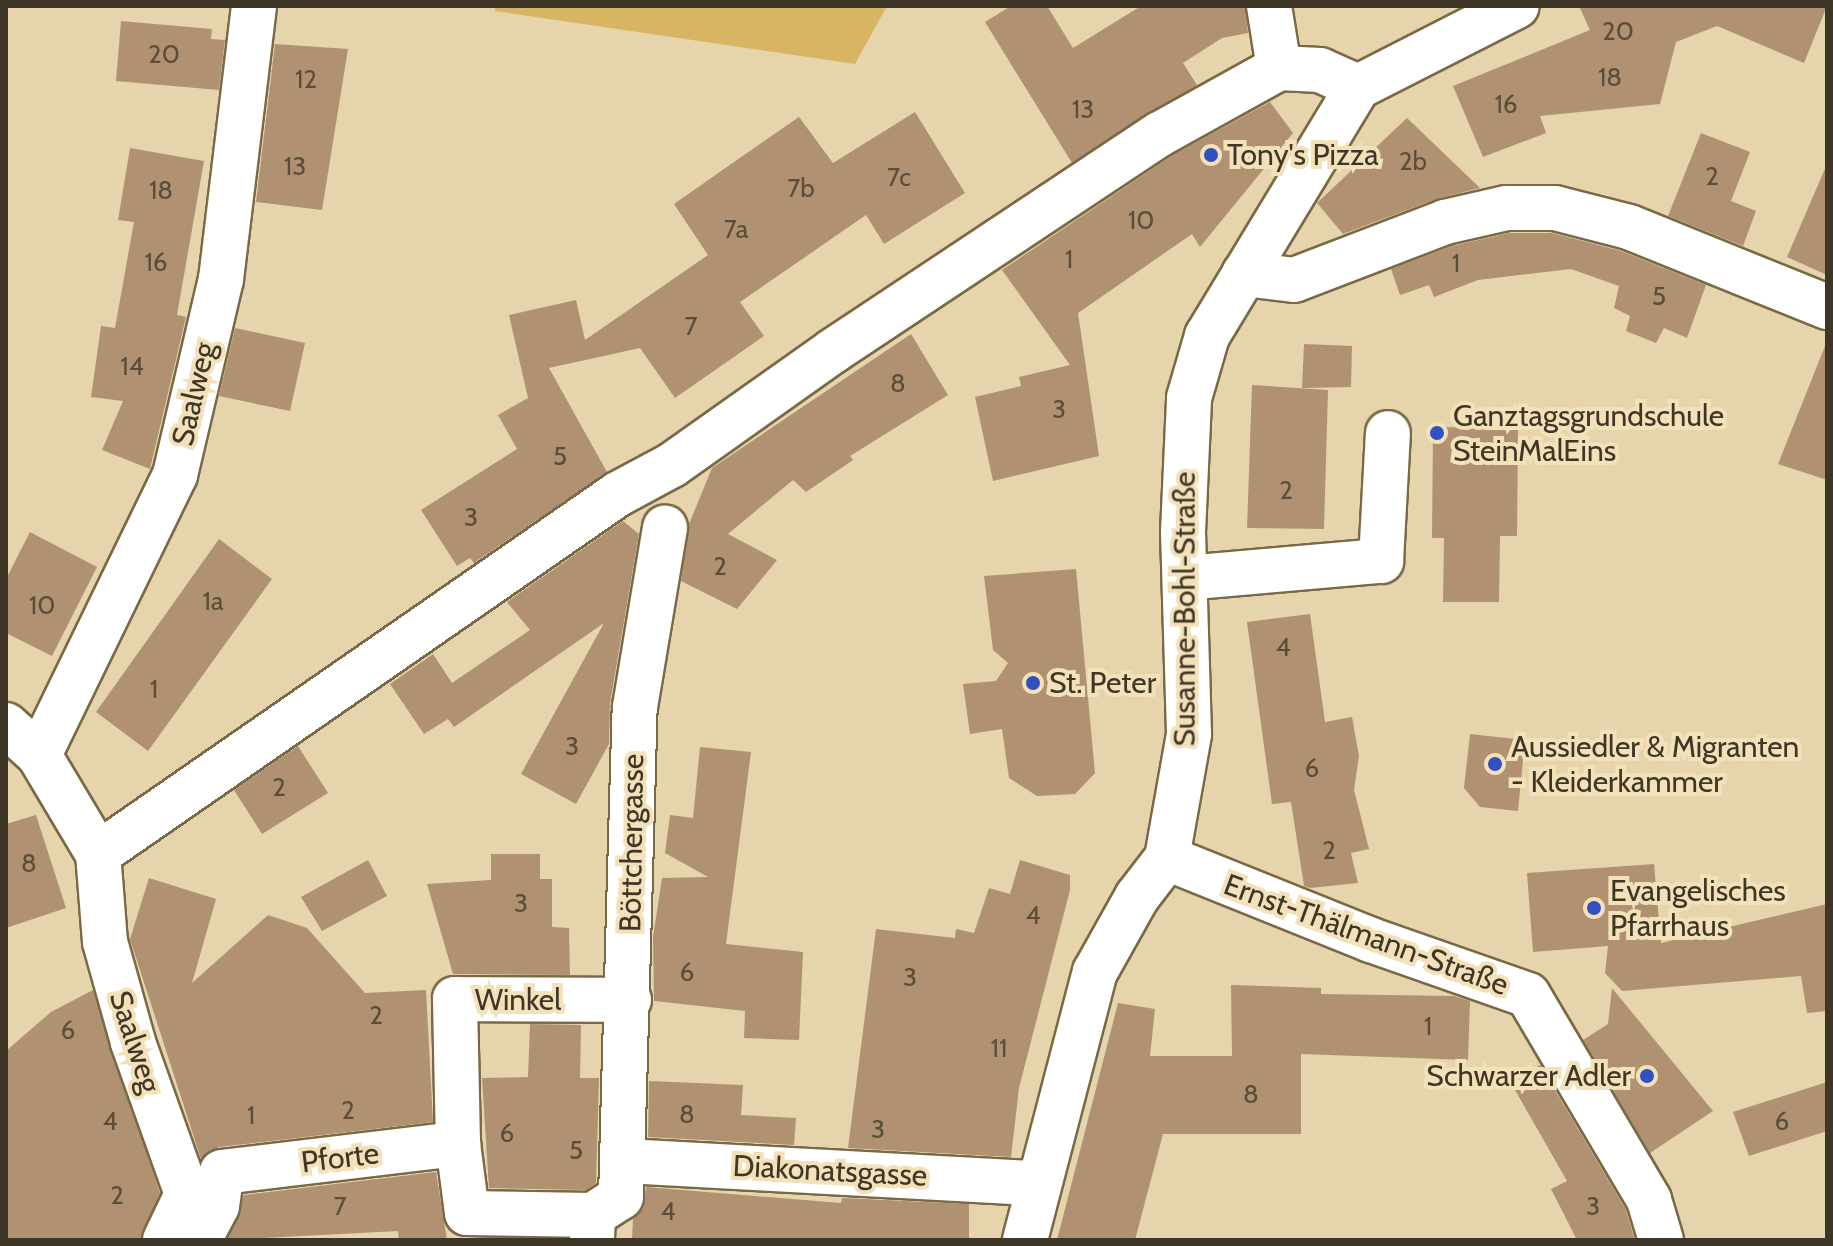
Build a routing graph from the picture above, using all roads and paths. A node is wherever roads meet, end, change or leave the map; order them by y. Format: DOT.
graph roads {
  1 [pos="254,6"];
  2 [pos="1269,6"];
  3 [pos="1517,6"];
  4 [pos="1279,68"];
  5 [pos="1358,87"];
  6 [pos="1244,274"];
  7 [pos="1827,307"];
  8 [pos="1388,433"];
  9 [pos="665,527"];
  10 [pos="1185,578"];
  11 [pos="6,725"];
  12 [pos="39,755"];
  13 [pos="98,854"];
  14 [pos="1167,858"];
  15 [pos="629,1000"];
  16 [pos="458,1144"];
  17 [pos="624,1161"];
  18 [pos="1036,1183"];
  19 [pos="593,1228"];
  20 [pos="165,1240"];
  21 [pos="199,1240"];
  22 [pos="1025,1240"];
  23 [pos="1661,1240"];
  1 -- 12 [label="street, Saalweg"];
  2 -- 4 [label="street"];
  3 -- 5 [label="street"];
  4 -- 5 [label="street"];
  4 -- 13 [label="street"];
  5 -- 6 [label="street, Susanne-Bohl-Straße"];
  6 -- 7 [label="street"];
  6 -- 10 [label="street, Susanne-Bohl-Straße"];
  8 -- 10 [label="street"];
  9 -- 15 [label="street, Böttchergasse"];
  10 -- 14 [label="street, Susanne-Bohl-Straße"];
  11 -- 12 [label="street, Saalweg"];
  12 -- 13 [label="street, Saalweg"];
  13 -- 20 [label="street, Saalweg"];
  14 -- 18 [label="street, Susanne-Bohl-Straße"];
  14 -- 23 [label="street, Ernst-Thälmann-Straße"];
  15 -- 16 [label="street, Winkel"];
  15 -- 17 [label="street, Böttchergasse"];
  16 -- 19 [label="street, Winkel"];
  16 -- 21 [label="street, Pforte"];
  17 -- 18 [label="street, Diakonatsgasse"];
  17 -- 19 [label="street, Böttchergasse"];
  18 -- 22 [label="street, Susanne-Bohl-Straße"];
}
